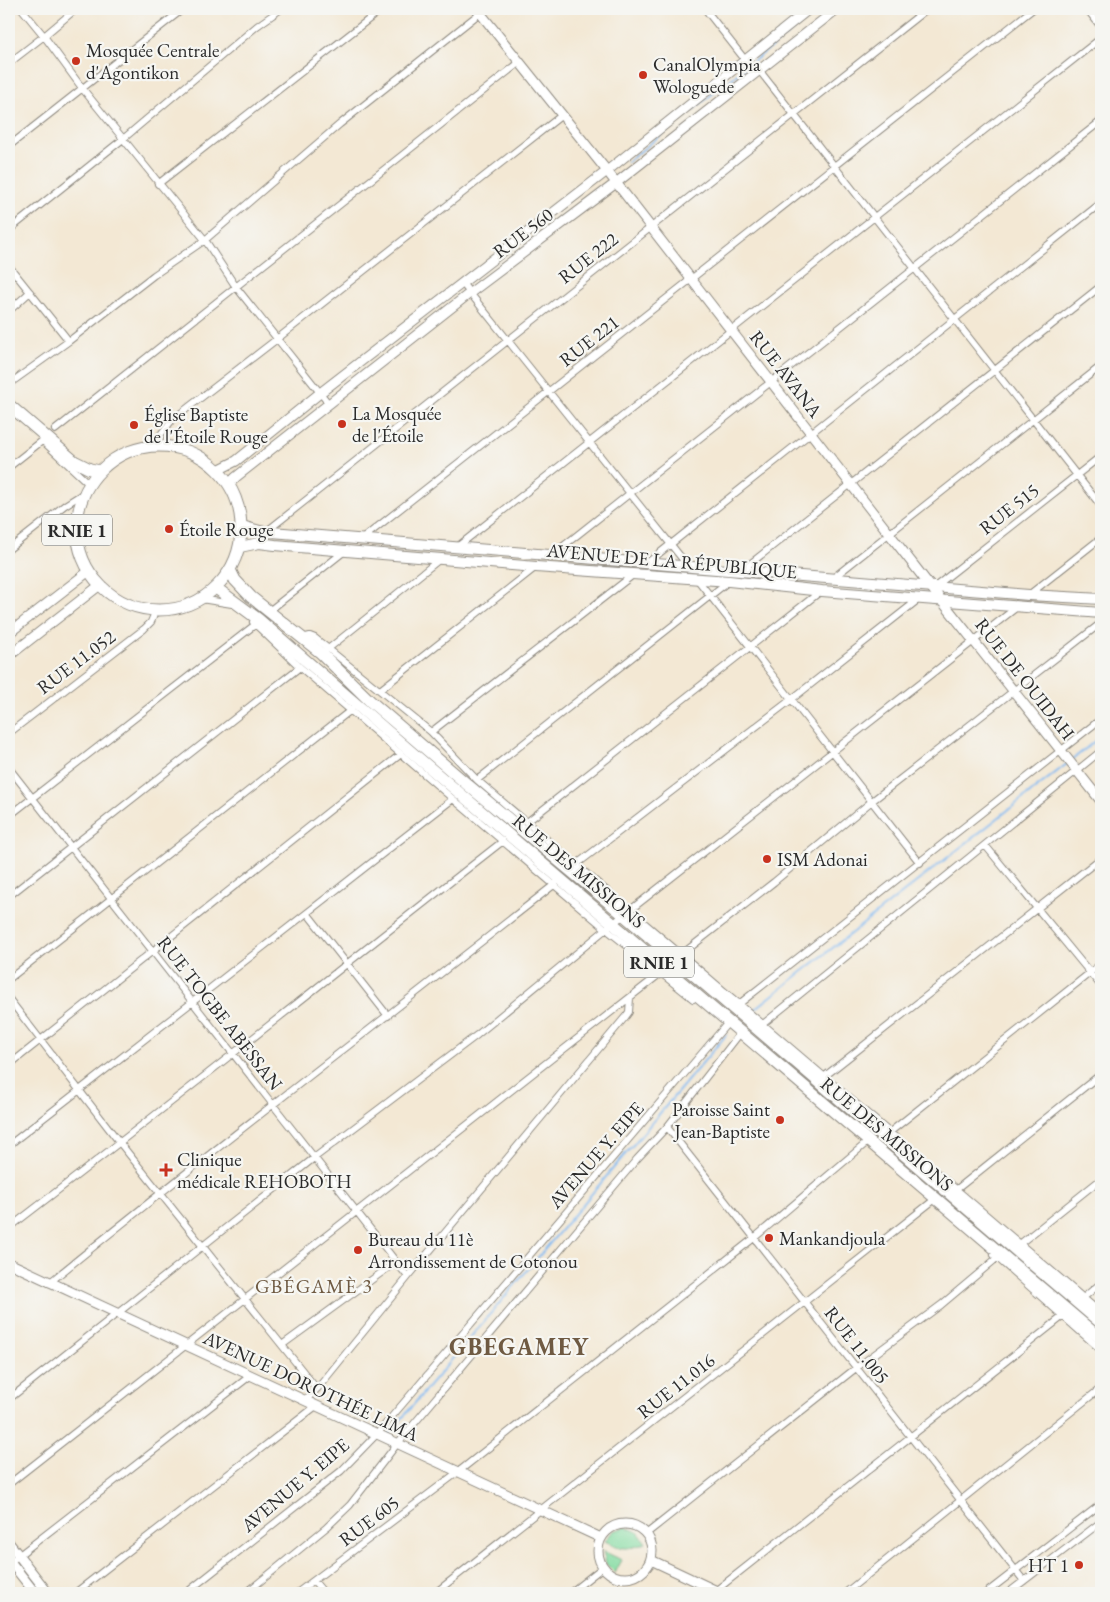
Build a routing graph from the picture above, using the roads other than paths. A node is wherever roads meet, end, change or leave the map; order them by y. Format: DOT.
graph roads {
  1 [pos="22,9"];
  2 [pos="76,9"];
  3 [pos="183,9"];
  4 [pos="281,9"];
  5 [pos="382,9"];
  6 [pos="705,9"];
  7 [pos="809,9"];
  8 [pos="837,9"];
  9 [pos="927,9"];
  10 [pos="1034,9"];
  11 [pos="1087,9"];
  12 [pos="479,11"];
  13 [pos="1101,27"];
  14 [pos="44,36"];
  15 [pos="1101,38"];
  16 [pos="746,60"];
  17 [pos="520,62"];
  18 [pos="9,63"];
  19 [pos="759,70"];
  20 [pos="82,88"];
  21 [pos="794,114"];
  22 [pos="562,115"];
  23 [pos="1101,121"];
  24 [pos="123,139"];
  25 [pos="9,146"];
  26 [pos="835,166"];
  27 [pos="608,172"];
  28 [pos="616,183"];
  29 [pos="158,184"];
  30 [pos="1101,203"];
  31 [pos="874,218"];
  32 [pos="651,227"];
  33 [pos="9,230"];
  34 [pos="205,240"];
  35 [pos="9,266"];
  36 [pos="914,268"];
  37 [pos="692,279"];
  38 [pos="462,283"];
  39 [pos="1101,286"];
  40 [pos="236,287"];
  41 [pos="30,292"];
  42 [pos="470,293"];
  43 [pos="9,311"];
  44 [pos="954,320"];
  45 [pos="731,330"];
  46 [pos="278,339"];
  47 [pos="508,340"];
  48 [pos="68,341"];
  49 [pos="1101,366"];
  50 [pos="994,371"];
  51 [pos="771,382"];
  52 [pos="9,384"];
  53 [pos="549,392"];
  54 [pos="320,393"];
  55 [pos="329,404"];
  56 [pos="9,405"];
  57 [pos="9,412"];
  58 [pos="1032,420"];
  59 [pos="55,430"];
  60 [pos="811,432"];
  61 [pos="42,441"];
  62 [pos="589,442"];
  63 [pos="157,446"];
  64 [pos="1101,456"];
  65 [pos="9,467"];
  66 [pos="218,470"];
  67 [pos="100,471"];
  68 [pos="1076,476"];
  69 [pos="229,484"];
  70 [pos="851,484"];
  71 [pos="87,489"];
  72 [pos="630,494"];
  73 [pos="1101,506"];
  74 [pos="242,526"];
  75 [pos="267,531"];
  76 [pos="890,533"];
  77 [pos="1101,538"];
  78 [pos="362,539"];
  79 [pos="670,545"];
  80 [pos="240,547"];
  81 [pos="457,547"];
  82 [pos="9,549"];
  83 [pos="346,550"];
  84 [pos="551,556"];
  85 [pos="441,559"];
  86 [pos="646,564"];
  87 [pos="688,566"];
  88 [pos="536,567"];
  89 [pos="230,570"];
  90 [pos="88,571"];
  91 [pos="741,571"];
  92 [pos="635,573"];
  93 [pos="696,578"];
  94 [pos="832,579"];
  95 [pos="729,581"];
  96 [pos="100,585"];
  97 [pos="933,586"];
  98 [pos="216,588"];
  99 [pos="822,591"];
  100 [pos="710,595"];
  101 [pos="1029,595"];
  102 [pos="201,598"];
  103 [pos="920,598"];
  104 [pos="1101,599"];
  105 [pos="942,600"];
  106 [pos="1017,607"];
  107 [pos="156,610"];
  108 [pos="269,612"];
  109 [pos="1101,613"];
  110 [pos="256,624"];
  111 [pos="1101,624"];
  112 [pos="9,633"];
  113 [pos="302,638"];
  114 [pos="974,641"];
  115 [pos="750,647"];
  116 [pos="328,650"];
  117 [pos="9,656"];
  118 [pos="300,667"];
  119 [pos="380,690"];
  120 [pos="1015,692"];
  121 [pos="792,699"];
  122 [pos="351,710"];
  123 [pos="1101,719"];
  124 [pos="431,732"];
  125 [pos="9,733"];
  126 [pos="1061,750"];
  127 [pos="1101,751"];
  128 [pos="833,752"];
  129 [pos="401,754"];
  130 [pos="9,768"];
  131 [pos="1077,770"];
  132 [pos="477,780"];
  133 [pos="32,798"];
  134 [pos="453,799"];
  135 [pos="872,801"];
  136 [pos="1101,801"];
  137 [pos="9,816"];
  138 [pos="527,822"];
  139 [pos="503,841"];
  140 [pos="985,845"];
  141 [pos="71,848"];
  142 [pos="1101,858"];
  143 [pos="920,863"];
  144 [pos="577,864"];
  145 [pos="555,884"];
  146 [pos="9,896"];
  147 [pos="111,898"];
  148 [pos="1038,908"];
  149 [pos="307,913"];
  150 [pos="627,913"];
  151 [pos="610,926"];
  152 [pos="153,952"];
  153 [pos="682,954"];
  154 [pos="347,964"];
  155 [pos="1101,964"];
  156 [pos="660,973"];
  157 [pos="1090,973"];
  158 [pos="9,979"];
  159 [pos="1101,986"];
  160 [pos="630,998"];
  161 [pos="9,999"];
  162 [pos="192,1002"];
  163 [pos="739,1004"];
  164 [pos="388,1016"];
  165 [pos="763,1024"];
  166 [pos="726,1025"];
  167 [pos="738,1036"];
  168 [pos="40,1040"];
  169 [pos="232,1053"];
  170 [pos="9,1065"];
  171 [pos="1101,1074"];
  172 [pos="825,1076"];
  173 [pos="78,1091"];
  174 [pos="273,1106"];
  175 [pos="667,1126"];
  176 [pos="890,1132"];
  177 [pos="120,1143"];
  178 [pos="9,1145"];
  179 [pos="864,1145"];
  180 [pos="314,1158"];
  181 [pos="1101,1179"];
  182 [pos="957,1189"];
  183 [pos="160,1193"];
  184 [pos="934,1200"];
  185 [pos="357,1212"];
  186 [pos="9,1228"];
  187 [pos="754,1238"];
  188 [pos="1020,1243"];
  189 [pos="204,1246"];
  190 [pos="997,1258"];
  191 [pos="396,1262"];
  192 [pos="9,1264"];
  193 [pos="408,1277"];
  194 [pos="49,1283"];
  195 [pos="1101,1283"];
  196 [pos="1083,1298"];
  197 [pos="246,1299"];
  198 [pos="805,1303"];
  199 [pos="1101,1313"];
  200 [pos="116,1314"];
  201 [pos="1062,1317"];
  202 [pos="1101,1323"];
  203 [pos="1101,1339"];
  204 [pos="186,1346"];
  205 [pos="282,1346"];
  206 [pos="1101,1350"];
  207 [pos="856,1368"];
  208 [pos="250,1376"];
  209 [pos="1101,1388"];
  210 [pos="317,1389"];
  211 [pos="9,1399"];
  212 [pos="305,1401"];
  213 [pos="316,1406"];
  214 [pos="377,1434"];
  215 [pos="910,1437"];
  216 [pos="397,1444"];
  217 [pos="458,1472"];
  218 [pos="9,1484"];
  219 [pos="960,1501"];
  220 [pos="1101,1504"];
  221 [pos="541,1511"];
  222 [pos="1101,1522"];
  223 [pos="646,1534"];
  224 [pos="601,1538"];
  225 [pos="9,1543"];
  226 [pos="18,1556"];
  227 [pos="651,1560"];
  228 [pos="9,1562"];
  229 [pos="603,1567"];
  230 [pos="1015,1571"];
  231 [pos="314,1581"];
  232 [pos="1024,1581"];
  233 [pos="716,1592"];
  234 [pos="35,1593"];
  235 [pos="48,1593"];
  236 [pos="75,1593"];
  237 [pos="186,1593"];
  238 [pos="246,1593"];
  239 [pos="297,1593"];
  240 [pos="324,1593"];
  241 [pos="435,1593"];
  242 [pos="570,1593"];
  243 [pos="845,1593"];
  244 [pos="986,1593"];
  245 [pos="1008,1593"];
  1 -- 14 [label="street"];
  2 -- 14 [label="street"];
  3 -- 20 [label="street"];
  4 -- 24 [label="street"];
  5 -- 29 [label="street"];
  6 -- 16 [label="street"];
  7 -- 16 [label="main road, RUE 560"];
  8 -- 19 [label="main road, RUE 560"];
  9 -- 21 [label="street, RUE 222"];
  10 -- 26 [label="street, RUE 221"];
  11 -- 13 [label="street"];
  12 -- 17 [label="main road, RUE AVANA"];
  12 -- 34 [label="street"];
  14 -- 18 [label="street"];
  14 -- 20 [label="street"];
  15 -- 31 [label="street"];
  16 -- 27 [label="main road, RUE 560"];
  17 -- 22 [label="main road, RUE AVANA"];
  17 -- 40 [label="street"];
  19 -- 21 [label="street"];
  19 -- 28 [label="main road, RUE 560"];
  20 -- 24 [label="street"];
  20 -- 25 [label="street"];
  21 -- 26 [label="street"];
  21 -- 32 [label="street, RUE 222"];
  22 -- 27 [label="main road, RUE AVANA"];
  22 -- 46 [label="street"];
  23 -- 36 [label="street"];
  24 -- 29 [label="street"];
  24 -- 33 [label="street"];
  26 -- 31 [label="street"];
  26 -- 37 [label="street, RUE 221"];
  27 -- 28 [label="main road, RUE AVANA"];
  27 -- 38 [label="main road, RUE 560"];
  28 -- 32 [label="main road, RUE AVANA"];
  28 -- 42 [label="main road, RUE 560"];
  29 -- 34 [label="street"];
  30 -- 44 [label="street"];
  31 -- 36 [label="street"];
  31 -- 45 [label="street"];
  32 -- 37 [label="main road, RUE AVANA"];
  32 -- 47 [label="street, RUE 222"];
  34 -- 40 [label="street"];
  34 -- 48 [label="street"];
  35 -- 41 [label="street"];
  36 -- 44 [label="street"];
  36 -- 51 [label="street"];
  37 -- 45 [label="main road, RUE AVANA"];
  37 -- 53 [label="street, RUE 221"];
  38 -- 42 [label="street"];
  38 -- 54 [label="main road, RUE 560"];
  39 -- 50 [label="street"];
  40 -- 46 [label="street"];
  40 -- 59 [label="street"];
  41 -- 43 [label="street"];
  41 -- 48 [label="street"];
  42 -- 47 [label="street"];
  42 -- 55 [label="main road, RUE 560"];
  44 -- 50 [label="street"];
  44 -- 60 [label="street"];
  45 -- 51 [label="main road, RUE AVANA"];
  45 -- 62 [label="street"];
  46 -- 54 [label="street"];
  46 -- 63 [label="street"];
  47 -- 53 [label="street"];
  47 -- 75 [label="street, RUE 222"];
  48 -- 52 [label="street"];
  49 -- 58 [label="street"];
  50 -- 58 [label="street"];
  50 -- 70 [label="street"];
  51 -- 60 [label="main road, RUE AVANA"];
  51 -- 72 [label="street"];
  53 -- 62 [label="street"];
  53 -- 78 [label="street, RUE 221"];
  54 -- 55 [label="street"];
  54 -- 66 [label="main road, RUE 560"];
  55 -- 69 [label="main road, RUE 560"];
  56 -- 67 [label="highway"];
  57 -- 61 [label="street"];
  58 -- 68 [label="street"];
  58 -- 76 [label="street"];
  60 -- 70 [label="main road, RUE AVANA"];
  60 -- 79 [label="street"];
  61 -- 65 [label="street"];
  61 -- 71 [label="street"];
  62 -- 72 [label="street"];
  62 -- 81 [label="street"];
  63 -- 66 [label="highway, RNIE 1"];
  63 -- 67 [label="highway, RNIE 1"];
  64 -- 68 [label="street, RUE 515"];
  66 -- 69 [label="highway, RNIE 1"];
  67 -- 71 [label="highway, RNIE 1"];
  68 -- 73 [label="street"];
  68 -- 97 [label="street, RUE 515"];
  69 -- 74 [label="highway, RNIE 1"];
  70 -- 76 [label="main road, RUE AVANA"];
  70 -- 91 [label="street"];
  71 -- 82 [label="street"];
  71 -- 90 [label="highway, RNIE 1"];
  72 -- 79 [label="street"];
  72 -- 84 [label="street"];
  74 -- 75 [label="main road, AVENUE DE LA RÉPUBLIQUE"];
  74 -- 80 [label="highway, RNIE 1"];
  75 -- 78 [label="main road, AVENUE DE LA RÉPUBLIQUE"];
  76 -- 94 [label="street"];
  76 -- 97 [label="main road, RUE AVANA"];
  77 -- 101 [label="street"];
  78 -- 81 [label="main road, AVENUE DE LA RÉPUBLIQUE"];
  79 -- 86 [label="street"];
  79 -- 87 [label="street"];
  80 -- 83 [label="main road, AVENUE DE LA RÉPUBLIQUE"];
  80 -- 89 [label="highway, RNIE 1"];
  81 -- 84 [label="main road, AVENUE DE LA RÉPUBLIQUE"];
  83 -- 85 [label="main road, AVENUE DE LA RÉPUBLIQUE"];
  83 -- 108 [label="street"];
  84 -- 86 [label="main road, AVENUE DE LA RÉPUBLIQUE"];
  85 -- 88 [label="main road, AVENUE DE LA RÉPUBLIQUE"];
  85 -- 116 [label="street"];
  86 -- 87 [label="main road, AVENUE DE LA RÉPUBLIQUE"];
  87 -- 91 [label="main road, AVENUE DE LA RÉPUBLIQUE"];
  88 -- 92 [label="main road, AVENUE DE LA RÉPUBLIQUE"];
  88 -- 119 [label="street"];
  89 -- 98 [label="highway, RNIE 1"];
  89 -- 108 [label="highway, RUE DES MISSIONS / RNIE 1"];
  90 -- 96 [label="highway, RNIE 1"];
  90 -- 112 [label="main road"];
  91 -- 94 [label="main road, AVENUE DE LA RÉPUBLIQUE"];
  91 -- 95 [label="street"];
  92 -- 93 [label="main road, AVENUE DE LA RÉPUBLIQUE"];
  92 -- 124 [label="street"];
  93 -- 95 [label="main road, AVENUE DE LA RÉPUBLIQUE"];
  93 -- 100 [label="street"];
  94 -- 97 [label="main road, AVENUE DE LA RÉPUBLIQUE"];
  95 -- 99 [label="main road, AVENUE DE LA RÉPUBLIQUE"];
  95 -- 100 [label="street"];
  96 -- 107 [label="highway, RNIE 1"];
  96 -- 117 [label="main road"];
  97 -- 101 [label="main road, AVENUE DE LA RÉPUBLIQUE"];
  97 -- 105 [label="main road, RUE DE OUIDAH"];
  98 -- 102 [label="highway, RNIE 1"];
  98 -- 151 [label="highway, RUE DES MISSIONS / RNIE 1"];
  99 -- 103 [label="main road, AVENUE DE LA RÉPUBLIQUE"];
  99 -- 115 [label="street"];
  100 -- 115 [label="street"];
  100 -- 132 [label="street"];
  101 -- 104 [label="main road, AVENUE DE LA RÉPUBLIQUE"];
  102 -- 107 [label="highway, RNIE 1"];
  102 -- 110 [label="street"];
  103 -- 105 [label="main road, AVENUE DE LA RÉPUBLIQUE"];
  103 -- 121 [label="street"];
  105 -- 106 [label="main road, AVENUE DE LA RÉPUBLIQUE"];
  105 -- 114 [label="main road, RUE DE OUIDAH"];
  106 -- 109 [label="main road, AVENUE DE LA RÉPUBLIQUE"];
  106 -- 114 [label="street"];
  107 -- 125 [label="street, RUE 11.052"];
  108 -- 113 [label="highway, RUE DES MISSIONS / RNIE 1"];
  110 -- 118 [label="street"];
  110 -- 133 [label="street"];
  111 -- 120 [label="street"];
  113 -- 116 [label="street"];
  113 -- 150 [label="highway, RUE DES MISSIONS / RNIE 1"];
  114 -- 120 [label="main road, RUE DE OUIDAH"];
  114 -- 128 [label="street"];
  115 -- 121 [label="street"];
  115 -- 138 [label="street"];
  116 -- 119 [label="street"];
  118 -- 122 [label="street"];
  118 -- 141 [label="street"];
  119 -- 124 [label="street"];
  120 -- 126 [label="main road, RUE DE OUIDAH"];
  120 -- 135 [label="street"];
  121 -- 128 [label="street"];
  121 -- 144 [label="street"];
  122 -- 129 [label="street"];
  122 -- 147 [label="street"];
  123 -- 126 [label="street"];
  124 -- 132 [label="street"];
  126 -- 131 [label="main road, RUE DE OUIDAH"];
  126 -- 143 [label="street"];
  127 -- 131 [label="street"];
  128 -- 135 [label="street"];
  128 -- 150 [label="street"];
  129 -- 134 [label="street"];
  129 -- 152 [label="street"];
  130 -- 133 [label="street, RUE TOGBE ABESSAN"];
  131 -- 136 [label="main road, RUE DE OUIDAH"];
  131 -- 140 [label="street"];
  132 -- 138 [label="street"];
  133 -- 137 [label="street"];
  133 -- 141 [label="street, RUE TOGBE ABESSAN"];
  134 -- 139 [label="street"];
  134 -- 149 [label="street"];
  135 -- 143 [label="street"];
  135 -- 153 [label="street"];
  138 -- 144 [label="street"];
  139 -- 145 [label="street"];
  139 -- 154 [label="street"];
  140 -- 148 [label="street"];
  140 -- 165 [label="street"];
  141 -- 146 [label="street"];
  141 -- 147 [label="street, RUE TOGBE ABESSAN"];
  142 -- 148 [label="street"];
  143 -- 163 [label="street"];
  144 -- 150 [label="street"];
  145 -- 151 [label="street"];
  145 -- 164 [label="street"];
  147 -- 152 [label="street, RUE TOGBE ABESSAN"];
  147 -- 158 [label="street"];
  148 -- 157 [label="street"];
  148 -- 172 [label="street"];
  149 -- 154 [label="street"];
  149 -- 162 [label="street"];
  150 -- 151 [label="street"];
  150 -- 153 [label="street"];
  150 -- 202 [label="highway, RUE DES MISSIONS / RNIE 1"];
  151 -- 156 [label="street"];
  151 -- 180 [label="street"];
  151 -- 203 [label="highway, RUE DES MISSIONS / RNIE 1"];
  152 -- 162 [label="street, RUE TOGBE ABESSAN"];
  152 -- 168 [label="street"];
  153 -- 163 [label="street"];
  154 -- 164 [label="street"];
  154 -- 169 [label="street"];
  155 -- 157 [label="street"];
  156 -- 160 [label="street"];
  156 -- 166 [label="street"];
  157 -- 159 [label="street"];
  157 -- 176 [label="street"];
  160 -- 185 [label="street"];
  160 -- 193 [label="street"];
  161 -- 168 [label="street"];
  162 -- 169 [label="street, RUE TOGBE ABESSAN"];
  162 -- 173 [label="street"];
  163 -- 165 [label="street"];
  164 -- 174 [label="street"];
  165 -- 172 [label="street"];
  166 -- 167 [label="street"];
  166 -- 214 [label="street, AVENUE Y. EIPE"];
  167 -- 175 [label="street, AVENUE Y. EIPE"];
  167 -- 179 [label="street"];
  168 -- 170 [label="street"];
  168 -- 173 [label="street"];
  169 -- 174 [label="street, RUE TOGBE ABESSAN"];
  169 -- 177 [label="street"];
  171 -- 182 [label="street"];
  172 -- 176 [label="street"];
  173 -- 177 [label="street"];
  173 -- 178 [label="street"];
  174 -- 180 [label="street, RUE TOGBE ABESSAN"];
  174 -- 183 [label="street"];
  175 -- 187 [label="street, RUE 11.005"];
  175 -- 216 [label="street, AVENUE Y. EIPE"];
  176 -- 182 [label="street"];
  177 -- 183 [label="street"];
  177 -- 186 [label="street"];
  179 -- 184 [label="street"];
  179 -- 187 [label="street, RUE 605"];
  180 -- 185 [label="street, RUE TOGBE ABESSAN"];
  180 -- 189 [label="street"];
  181 -- 188 [label="street"];
  182 -- 188 [label="street"];
  183 -- 189 [label="street"];
  183 -- 194 [label="street"];
  184 -- 190 [label="street"];
  184 -- 198 [label="street, RUE 11.016"];
  185 -- 191 [label="street, RUE TOGBE ABESSAN"];
  185 -- 197 [label="street"];
  187 -- 198 [label="street, RUE 11.005"];
  187 -- 217 [label="street, RUE 605"];
  188 -- 196 [label="street"];
  189 -- 197 [label="street"];
  189 -- 200 [label="street"];
  190 -- 201 [label="street"];
  190 -- 207 [label="street"];
  191 -- 193 [label="street, RUE TOGBE ABESSAN"];
  191 -- 205 [label="street"];
  192 -- 194 [label="main road, AVENUE DOROTHÉE LIMA"];
  193 -- 210 [label="street"];
  194 -- 200 [label="main road, AVENUE DOROTHÉE LIMA"];
  195 -- 196 [label="street"];
  196 -- 199 [label="street"];
  197 -- 204 [label="street"];
  197 -- 205 [label="street"];
  198 -- 207 [label="street, RUE 11.005"];
  198 -- 221 [label="street, RUE 11.016"];
  200 -- 204 [label="main road, AVENUE DOROTHÉE LIMA"];
  200 -- 211 [label="street"];
  201 -- 206 [label="street"];
  201 -- 215 [label="street"];
  204 -- 208 [label="main road, AVENUE DOROTHÉE LIMA"];
  204 -- 218 [label="street"];
  205 -- 210 [label="street"];
  207 -- 215 [label="street, RUE 11.005"];
  207 -- 223 [label="street"];
  208 -- 212 [label="main road, AVENUE DOROTHÉE LIMA"];
  208 -- 226 [label="street"];
  209 -- 219 [label="street"];
  210 -- 212 [label="street"];
  212 -- 213 [label="main road, AVENUE DOROTHÉE LIMA"];
  213 -- 214 [label="main road, AVENUE DOROTHÉE LIMA"];
  213 -- 236 [label="street"];
  214 -- 216 [label="main road, AVENUE DOROTHÉE LIMA"];
  214 -- 237 [label="street, AVENUE Y. EIPE"];
  215 -- 219 [label="street, RUE 11.005"];
  215 -- 233 [label="street"];
  216 -- 217 [label="main road, AVENUE DOROTHÉE LIMA"];
  216 -- 238 [label="street, AVENUE Y. EIPE"];
  217 -- 221 [label="main road, AVENUE DOROTHÉE LIMA"];
  217 -- 231 [label="street, RUE 605"];
  219 -- 230 [label="street, RUE 11.005"];
  219 -- 243 [label="street"];
  220 -- 230 [label="street"];
  221 -- 224 [label="main road, AVENUE DOROTHÉE LIMA"];
  221 -- 241 [label="street, RUE 11.016"];
  222 -- 232 [label="street"];
  223 -- 224 [label="main road"];
  223 -- 227 [label="main road"];
  224 -- 229 [label="main road"];
  225 -- 226 [label="main road"];
  226 -- 228 [label="street"];
  226 -- 235 [label="main road"];
  227 -- 229 [label="main road"];
  227 -- 233 [label="main road"];
  228 -- 234 [label="main road"];
  229 -- 242 [label="street"];
  230 -- 232 [label="street, RUE 11.005"];
  230 -- 244 [label="street"];
  231 -- 239 [label="street, RUE 605"];
  231 -- 240 [label="street"];
  232 -- 245 [label="street"];
}
